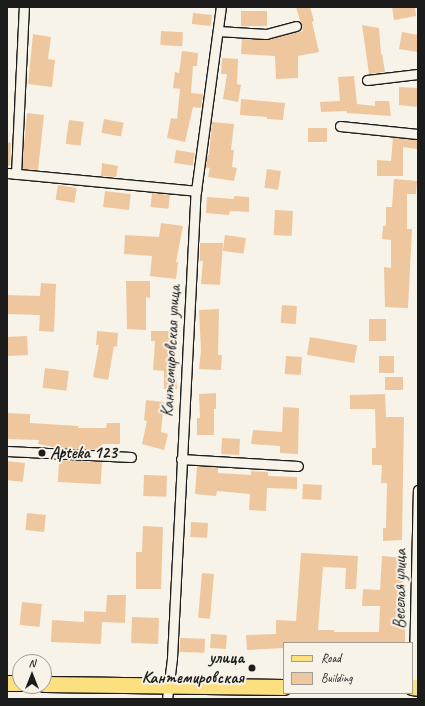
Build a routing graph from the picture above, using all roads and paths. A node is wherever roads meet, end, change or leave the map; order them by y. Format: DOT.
graph roads {
  1 [pos="24,7"];
  2 [pos="221,7"];
  3 [pos="296,26"];
  4 [pos="218,31"];
  5 [pos="418,74"];
  6 [pos="367,80"];
  7 [pos="340,126"];
  8 [pos="418,134"];
  9 [pos="12,174"];
  10 [pos="196,191"];
  11 [pos="7,451"];
  12 [pos="131,457"];
  13 [pos="181,459"];
  14 [pos="298,466"];
  15 [pos="418,490"];
  16 [pos="52,685"];
  17 [pos="283,687"];
  18 [pos="415,688"];
  19 [pos="168,692"];
  1 -- 9 [label="street"];
  2 -- 4 [label="street, Кантемировская улица"];
  3 -- 4 [label="street"];
  4 -- 10 [label="street, Кантемировская улица"];
  5 -- 6 [label="street"];
  7 -- 8 [label="street"];
  9 -- 10 [label="street"];
  10 -- 13 [label="street, Кантемировская улица"];
  11 -- 12 [label="street"];
  13 -- 14 [label="street"];
  13 -- 19 [label="street, Кантемировская улица"];
  15 -- 18 [label="street, Веселая улица"];
  16 -- 19 [label="main road"];
  17 -- 19 [label="main road"];
}
